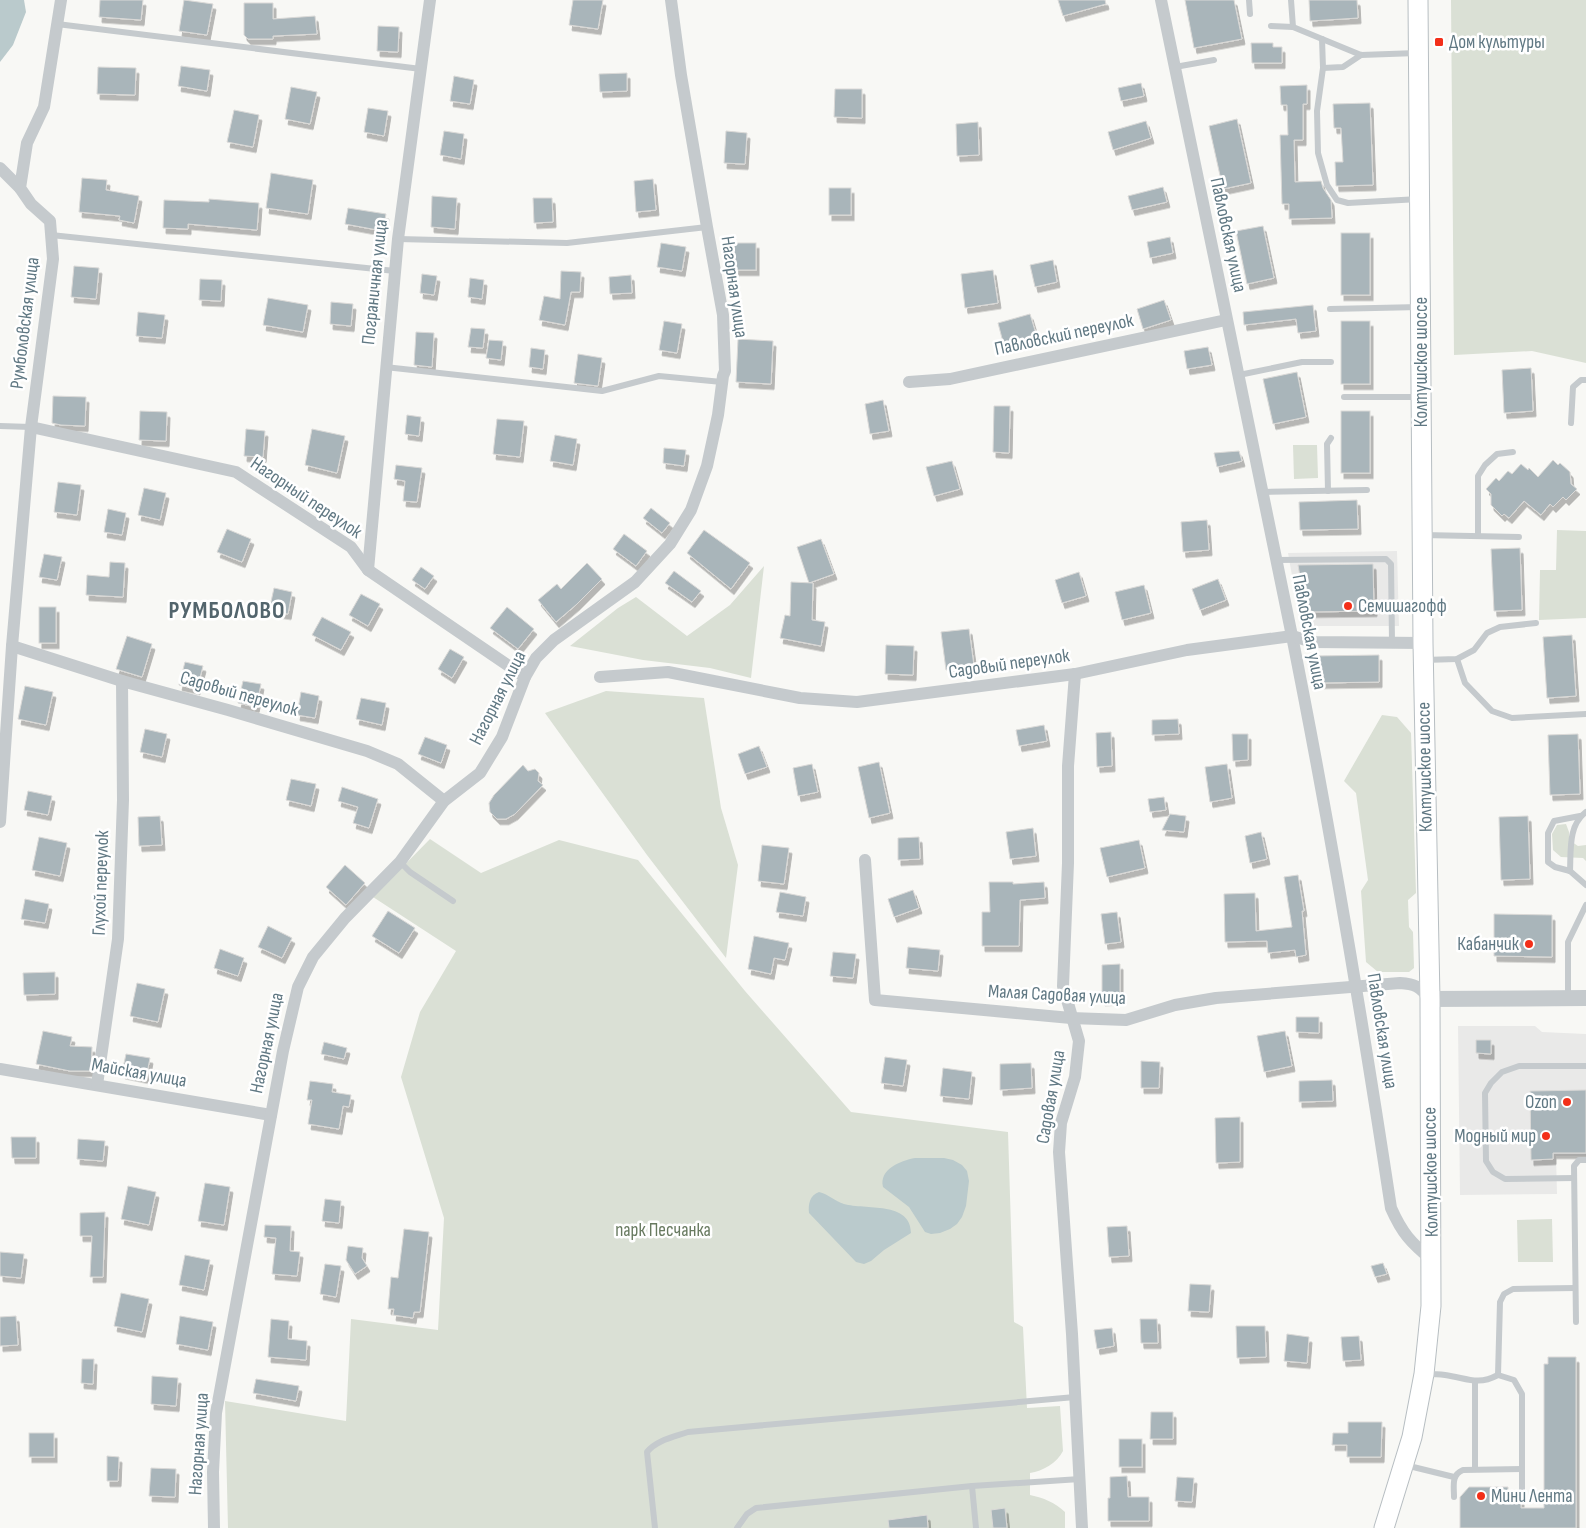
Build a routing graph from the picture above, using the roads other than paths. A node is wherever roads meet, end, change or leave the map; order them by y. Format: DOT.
graph roads {
  1 [pos="61,0"];
  2 [pos="430,0"];
  3 [pos="671,0"];
  4 [pos="1161,0"];
  5 [pos="1249,0"];
  6 [pos="1292,0"];
  7 [pos="1418,0"];
  8 [pos="1250,14"];
  9 [pos="58,24"];
  10 [pos="1271,26"];
  11 [pos="1293,27"];
  12 [pos="1322,39"];
  13 [pos="1419,53"];
  14 [pos="1361,55"];
  15 [pos="1214,60"];
  16 [pos="1174,67"];
  17 [pos="1323,68"];
  18 [pos="421,69"];
  19 [pos="0,168"];
  20 [pos="20,188"];
  21 [pos="1420,199"];
  22 [pos="706,227"];
  23 [pos="51,235"];
  24 [pos="398,239"];
  25 [pos="395,272"];
  26 [pos="1421,308"];
  27 [pos="1330,309"];
  28 [pos="1226,320"];
  29 [pos="1331,362"];
  30 [pos="385,367"];
  31 [pos="1238,375"];
  32 [pos="1586,380"];
  33 [pos="722,382"];
  34 [pos="909,382"];
  35 [pos="1344,397"];
  36 [pos="1422,397"];
  37 [pos="1571,423"];
  38 [pos="0,426"];
  39 [pos="31,427"];
  40 [pos="1331,438"];
  41 [pos="1513,452"];
  42 [pos="1328,490"];
  43 [pos="1368,490"];
  44 [pos="1262,492"];
  45 [pos="1422,535"];
  46 [pos="1478,536"];
  47 [pos="1519,537"];
  48 [pos="1276,560"];
  49 [pos="368,570"];
  50 [pos="1536,623"];
  51 [pos="1292,636"];
  52 [pos="1392,642"];
  53 [pos="12,646"];
  54 [pos="1423,651"];
  55 [pos="1457,659"];
  56 [pos="1074,674"];
  57 [pos="600,676"];
  58 [pos="525,677"];
  59 [pos="122,681"];
  60 [pos="1586,714"];
  61 [pos="2,773"];
  62 [pos="444,801"];
  63 [pos="1583,814"];
  64 [pos="0,822"];
  65 [pos="865,860"];
  66 [pos="400,862"];
  67 [pos="1570,871"];
  68 [pos="1586,885"];
  69 [pos="453,900"];
  70 [pos="1586,905"];
  71 [pos="1357,986"];
  72 [pos="1568,998"];
  73 [pos="1586,998"];
  74 [pos="1430,999"];
  75 [pos="1071,1018"];
  76 [pos="1586,1066"];
  77 [pos="0,1068"];
  78 [pos="97,1085"];
  79 [pos="271,1115"];
  80 [pos="1586,1160"];
  81 [pos="1574,1178"];
  82 [pos="1432,1260"];
  83 [pos="1575,1288"];
  84 [pos="1576,1322"];
  85 [pos="1424,1374"];
  86 [pos="1498,1375"];
  87 [pos="1475,1382"];
  88 [pos="1076,1397"];
  89 [pos="1405,1465"];
  90 [pos="1475,1469"];
  91 [pos="1522,1469"];
  92 [pos="1454,1477"];
  93 [pos="1080,1479"];
  94 [pos="972,1486"];
  95 [pos="1522,1491"];
  96 [pos="1454,1497"];
  97 [pos="214,1528"];
  98 [pos="655,1528"];
  99 [pos="737,1528"];
  100 [pos="976,1528"];
  101 [pos="1082,1528"];
  102 [pos="1384,1528"];
  1 -- 9 [label="street"];
  2 -- 18 [label="street, Пограничная улица"];
  3 -- 22 [label="street, Нагорная улица"];
  4 -- 16 [label="street, Павловская улица"];
  5 -- 8 [label="lane"];
  6 -- 11 [label="lane"];
  7 -- 13 [label="main road, Колтушское шоссе"];
  9 -- 18 [label="lane"];
  9 -- 20 [label="street"];
  10 -- 11 [label="lane"];
  11 -- 12 [label="lane"];
  12 -- 14 [label="lane"];
  12 -- 17 [label="lane"];
  13 -- 14 [label="lane"];
  13 -- 21 [label="main road, Колтушское шоссе"];
  14 -- 17 [label="lane"];
  15 -- 16 [label="lane"];
  16 -- 28 [label="street, Павловская улица"];
  17 -- 21 [label="lane"];
  18 -- 24 [label="street, Пограничная улица"];
  19 -- 20 [label="street, Румболовская улица"];
  20 -- 23 [label="street, Румболовская улица"];
  21 -- 26 [label="main road, Колтушское шоссе"];
  22 -- 24 [label="lane"];
  22 -- 33 [label="street, Нагорная улица"];
  23 -- 25 [label="lane"];
  23 -- 39 [label="street, Румболовская улица"];
  24 -- 25 [label="street, Пограничная улица"];
  25 -- 30 [label="street, Пограничная улица"];
  26 -- 27 [label="lane"];
  26 -- 36 [label="main road, Колтушское шоссе"];
  28 -- 31 [label="street, Павловская улица"];
  28 -- 34 [label="street, Павловский переулок"];
  29 -- 31 [label="lane"];
  30 -- 33 [label="lane"];
  30 -- 49 [label="street, Пограничная улица"];
  31 -- 44 [label="street, Павловская улица"];
  32 -- 37 [label="lane"];
  33 -- 58 [label="street, Нагорная улица"];
  35 -- 36 [label="lane"];
  36 -- 45 [label="main road, Колтушское шоссе"];
  38 -- 39 [label="lane, Нагорный переулок"];
  39 -- 49 [label="street, Нагорный переулок"];
  39 -- 53 [label="street, Румболовская улица"];
  40 -- 42 [label="lane"];
  41 -- 46 [label="lane"];
  42 -- 43 [label="lane"];
  42 -- 44 [label="lane"];
  44 -- 48 [label="street, Павловская улица"];
  45 -- 46 [label="lane"];
  45 -- 54 [label="main road, Колтушское шоссе"];
  46 -- 47 [label="lane"];
  48 -- 51 [label="street, Павловская улица"];
  48 -- 52 [label="lane"];
  49 -- 58 [label="street, Нагорный переулок"];
  50 -- 55 [label="lane"];
  51 -- 52 [label="street, Садовый переулок"];
  51 -- 56 [label="street, Садовый переулок"];
  51 -- 71 [label="street, Павловская улица"];
  52 -- 54 [label="street, Садовый переулок"];
  53 -- 59 [label="street, Садовый переулок"];
  53 -- 61 [label="street, Румболовская улица"];
  54 -- 55 [label="lane"];
  54 -- 74 [label="main road, Колтушское шоссе"];
  55 -- 60 [label="lane"];
  56 -- 57 [label="street, Садовый переулок"];
  56 -- 75 [label="street, Садовая улица"];
  58 -- 62 [label="street, Нагорная улица"];
  59 -- 62 [label="street, Садовый переулок"];
  59 -- 78 [label="street, Глухой переулок"];
  61 -- 64 [label="street, Румболовская улица"];
  62 -- 66 [label="street, Нагорная улица"];
  63 -- 67 [label="lane"];
  63 -- 67 [label="lane"];
  65 -- 75 [label="street, Малая Садовая улица"];
  66 -- 69 [label="lane"];
  66 -- 79 [label="street, Нагорная улица"];
  67 -- 68 [label="lane"];
  70 -- 72 [label="lane"];
  71 -- 74 [label="street, Малая Садовая улица"];
  71 -- 75 [label="street, Малая Садовая улица"];
  71 -- 82 [label="street, Павловская улица"];
  72 -- 73 [label="street"];
  72 -- 74 [label="street"];
  74 -- 82 [label="main road, Колтушское шоссе"];
  75 -- 88 [label="street, Садовая улица"];
  76 -- 81 [label="lane"];
  77 -- 78 [label="street, Майская улица"];
  78 -- 79 [label="street, Майская улица"];
  79 -- 97 [label="street, Нагорная улица"];
  80 -- 81 [label="lane"];
  81 -- 83 [label="lane"];
  82 -- 85 [label="main road, Колтушское шоссе"];
  83 -- 84 [label="lane"];
  83 -- 86 [label="lane"];
  85 -- 87 [label="lane"];
  85 -- 89 [label="main road, Колтушское шоссе"];
  86 -- 87 [label="lane"];
  86 -- 91 [label="lane"];
  87 -- 90 [label="lane"];
  88 -- 93 [label="street, Садовая улица"];
  88 -- 98 [label="lane"];
  89 -- 92 [label="lane"];
  89 -- 102 [label="main road, Колтушское шоссе"];
  90 -- 91 [label="lane"];
  90 -- 92 [label="lane"];
  91 -- 95 [label="lane"];
  92 -- 96 [label="lane"];
  93 -- 94 [label="lane"];
  93 -- 101 [label="street, Садовая улица"];
  94 -- 99 [label="lane"];
  94 -- 100 [label="lane"];
}
